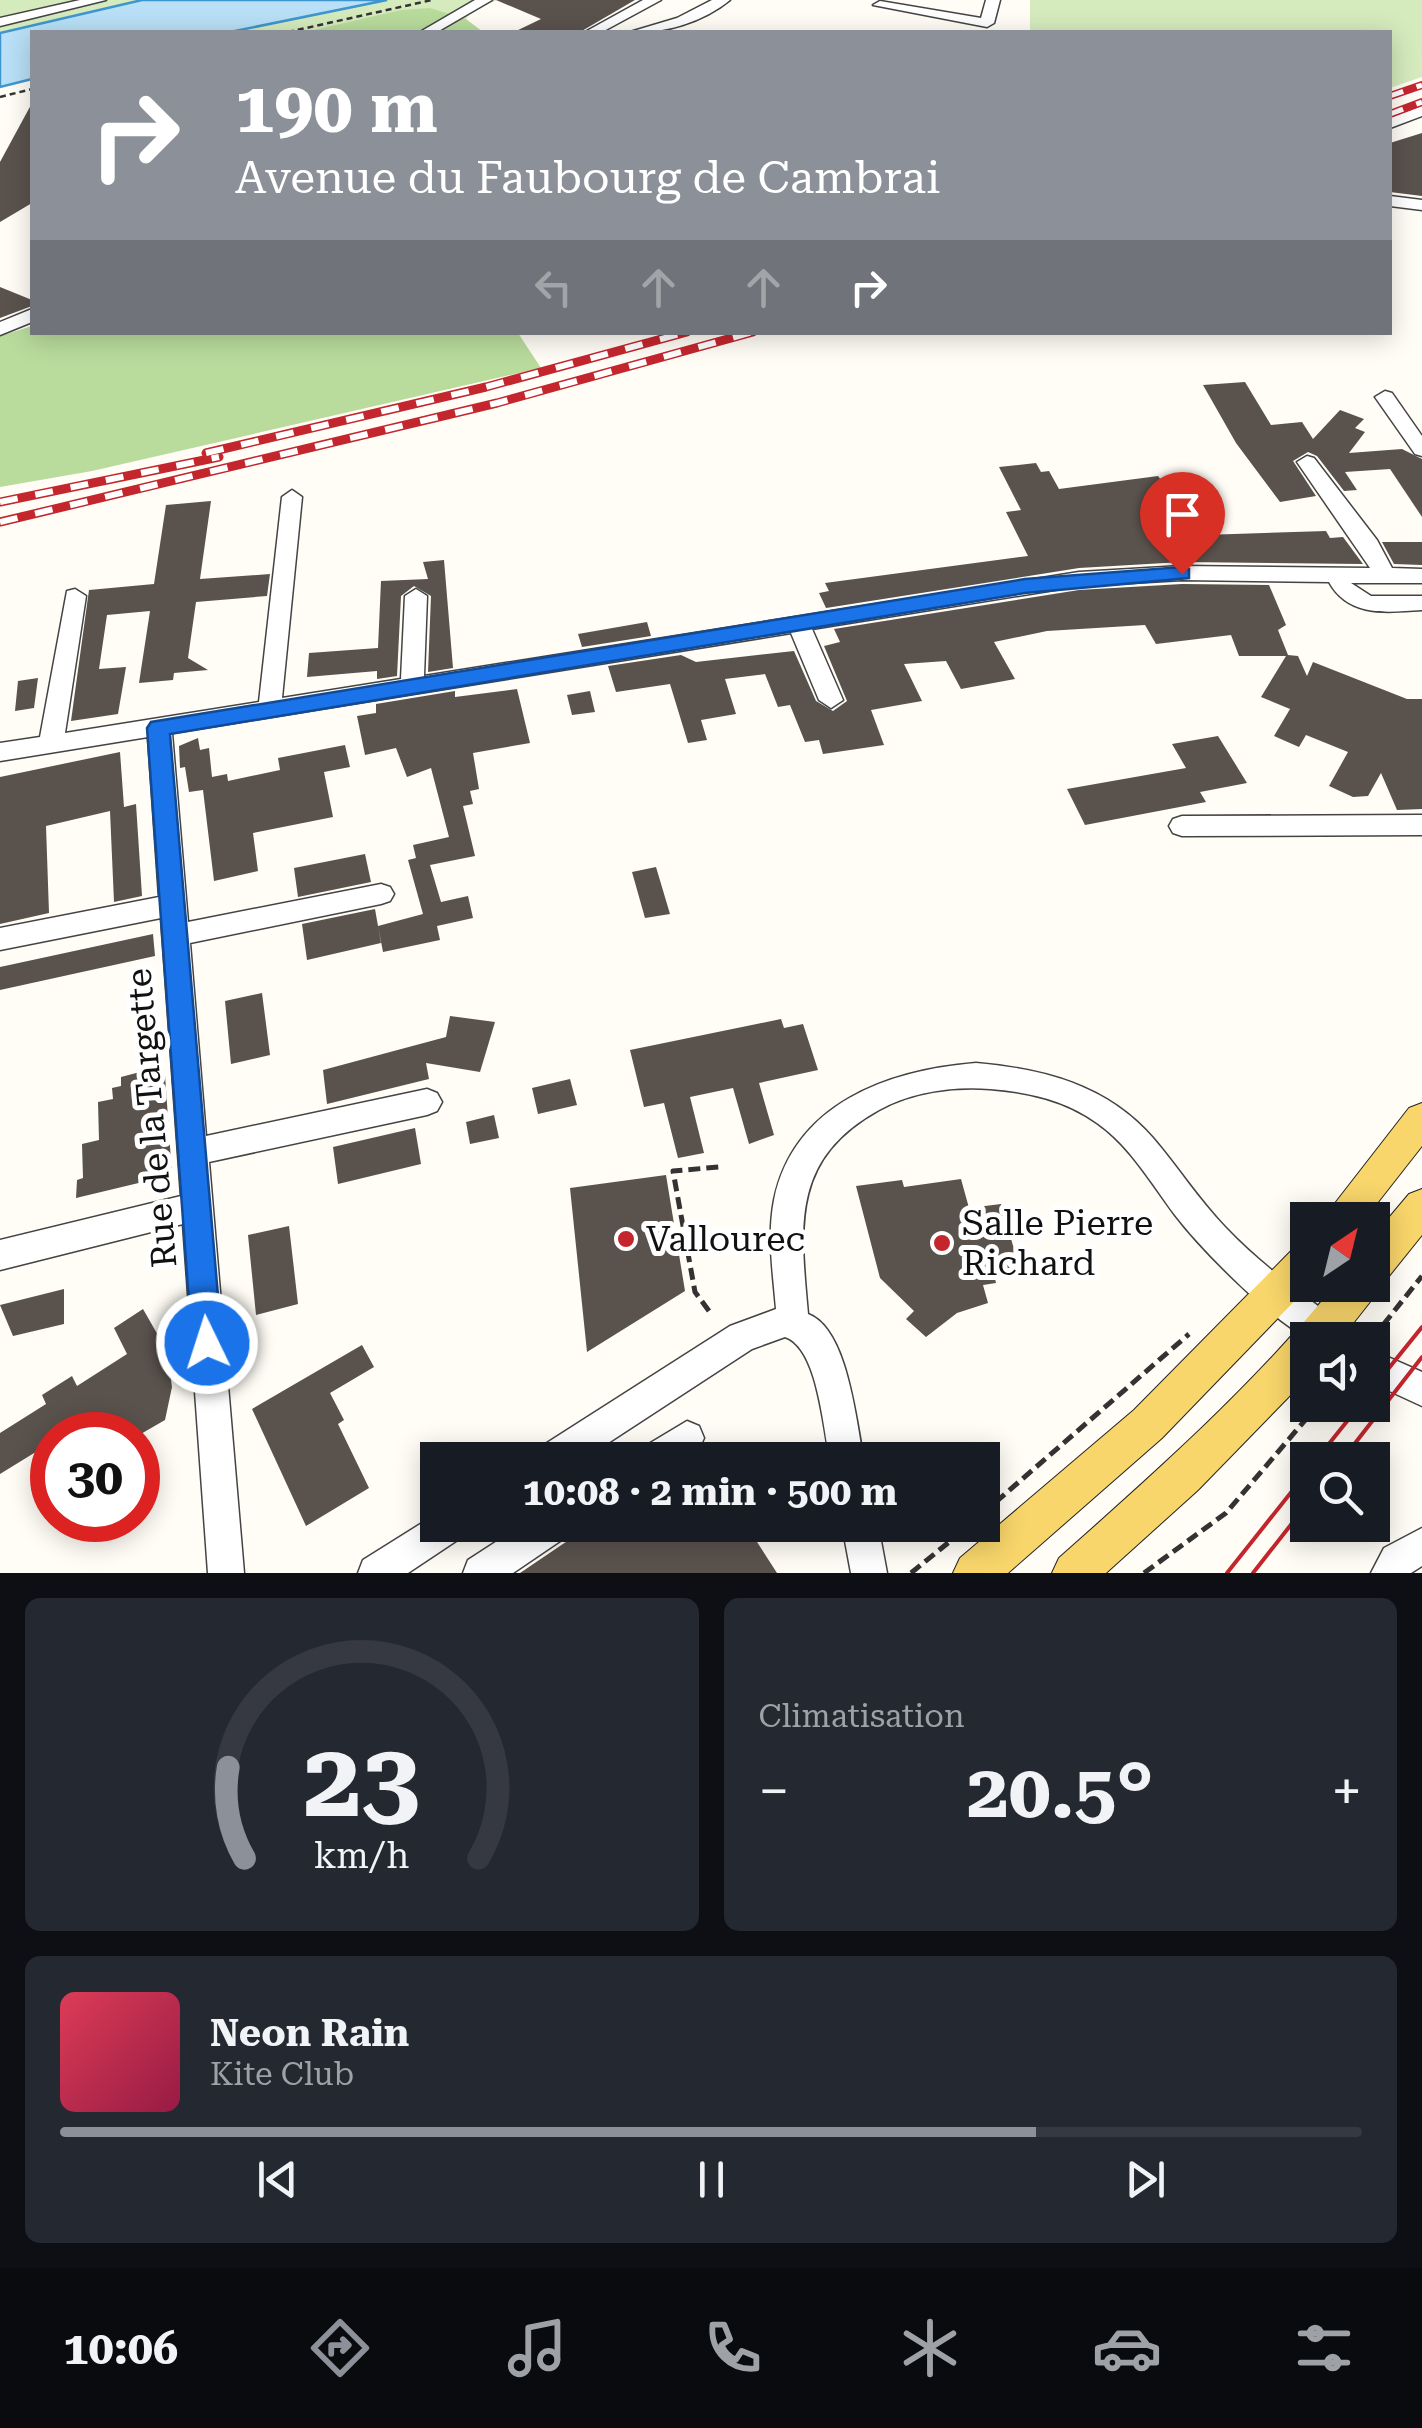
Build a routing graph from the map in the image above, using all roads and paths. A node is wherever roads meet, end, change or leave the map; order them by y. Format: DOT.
graph roads {
  1 [pos="99,0"];
  2 [pos="432,0"];
  3 [pos="485,0"];
  4 [pos="723,0"];
  5 [pos="993,0"];
  6 [pos="648,4"];
  7 [pos="880,6"];
  8 [pos="0,22"];
  9 [pos="674,26"];
  10 [pos="297,30"];
  11 [pos="430,30"];
  12 [pos="596,30"];
  13 [pos="30,90"];
  14 [pos="0,97"];
  15 [pos="1422,111"];
  16 [pos="1392,121"];
  17 [pos="1392,201"];
  18 [pos="1422,205"];
  19 [pos="30,316"];
  20 [pos="0,329"];
  21 [pos="1385,397"];
  22 [pos="1422,450"];
  23 [pos="1307,462"];
  24 [pos="292,496"];
  25 [pos="1336,575"];
  26 [pos="1385,576"];
  27 [pos="1422,576"];
  28 [pos="74,596"];
  29 [pos="416,596"];
  30 [pos="1422,603"];
  31 [pos="799,625"];
  32 [pos="412,688"];
  33 [pos="831,700"];
  34 [pos="272,710"];
  35 [pos="158,728"];
  36 [pos="51,744"];
  37 [pos="0,752"];
  38 [pos="1422,825"];
  39 [pos="1182,826"];
  40 [pos="380,894"];
  41 [pos="174,920"];
  42 [pos="0,939"];
  43 [pos="427,1102"];
  44 [pos="1422,1120"];
  45 [pos="192,1152"];
  46 [pos="718,1167"];
  47 [pos="1356,1202"];
  48 [pos="196,1206"];
  49 [pos="1422,1206"];
  50 [pos="1390,1246"];
  51 [pos="0,1256"];
  52 [pos="1422,1276"];
  53 [pos="1290,1280"];
  54 [pos="1278,1294"];
  55 [pos="710,1311"];
  56 [pos="792,1322"];
  57 [pos="1304,1322"];
  58 [pos="1385,1322"];
  59 [pos="1197,1327"];
  60 [pos="1290,1370"];
  61 [pos="1390,1375"];
  62 [pos="1422,1390"];
  63 [pos="1304,1422"];
  64 [pos="687,1438"];
  65 [pos="579,1442"];
  66 [pos="681,1442"];
  67 [pos="843,1442"];
  68 [pos="1000,1498"];
  69 [pos="424,1542"];
  70 [pos="528,1542"];
  71 [pos="863,1542"];
  72 [pos="949,1542"];
  73 [pos="1422,1546"];
  74 [pos="225,1567"];
  75 [pos="376,1573"];
  76 [pos="481,1573"];
  77 [pos="869,1573"];
  78 [pos="910,1573"];
  79 [pos="974,1573"];
  80 [pos="1074,1573"];
  81 [pos="1144,1573"];
  82 [pos="1388,1573"];
  1 -- 8 [label="street"];
  2 -- 10 [label="path"];
  3 -- 11 [label="street"];
  4 -- 9 [label="street"];
  5 -- 7 [label="street"];
  6 -- 9 [label="street"];
  6 -- 12 [label="street"];
  13 -- 14 [label="path"];
  15 -- 16 [label="street"];
  17 -- 18 [label="street"];
  19 -- 20 [label="street"];
  21 -- 22 [label="street"];
  23 -- 26 [label="street"];
  24 -- 34 [label="street"];
  25 -- 26 [label="street"];
  25 -- 30 [label="street"];
  25 -- 31 [label="street"];
  26 -- 27 [label="street"];
  28 -- 36 [label="street"];
  29 -- 32 [label="street"];
  31 -- 32 [label="street"];
  31 -- 33 [label="street"];
  32 -- 34 [label="street"];
  34 -- 35 [label="street"];
  35 -- 36 [label="street"];
  35 -- 41 [label="street, Rue de la Targette"];
  36 -- 37 [label="street"];
  38 -- 39 [label="street"];
  40 -- 41 [label="street"];
  41 -- 42 [label="street"];
  41 -- 45 [label="street, Rue de la Targette"];
  43 -- 45 [label="street"];
  44 -- 47 [label="main road"];
  45 -- 48 [label="street, Rue de la Targette"];
  46 -- 55 [label="path"];
  48 -- 51 [label="street"];
  48 -- 74 [label="street, Rue de la Targette"];
  49 -- 50 [label="main road"];
  52 -- 58 [label="path"];
  53 -- 54 [label="main road"];
  54 -- 56 [label="street"];
  54 -- 57 [label="street"];
  54 -- 79 [label="main road"];
  56 -- 65 [label="street"];
  56 -- 67 [label="street"];
  59 -- 68 [label="path"];
  60 -- 80 [label="main road"];
  61 -- 62 [label="street"];
  63 -- 81 [label="path"];
  64 -- 66 [label="street"];
  69 -- 75 [label="street"];
  70 -- 76 [label="street"];
  71 -- 77 [label="street"];
  72 -- 78 [label="path"];
  73 -- 82 [label="street"];
}
